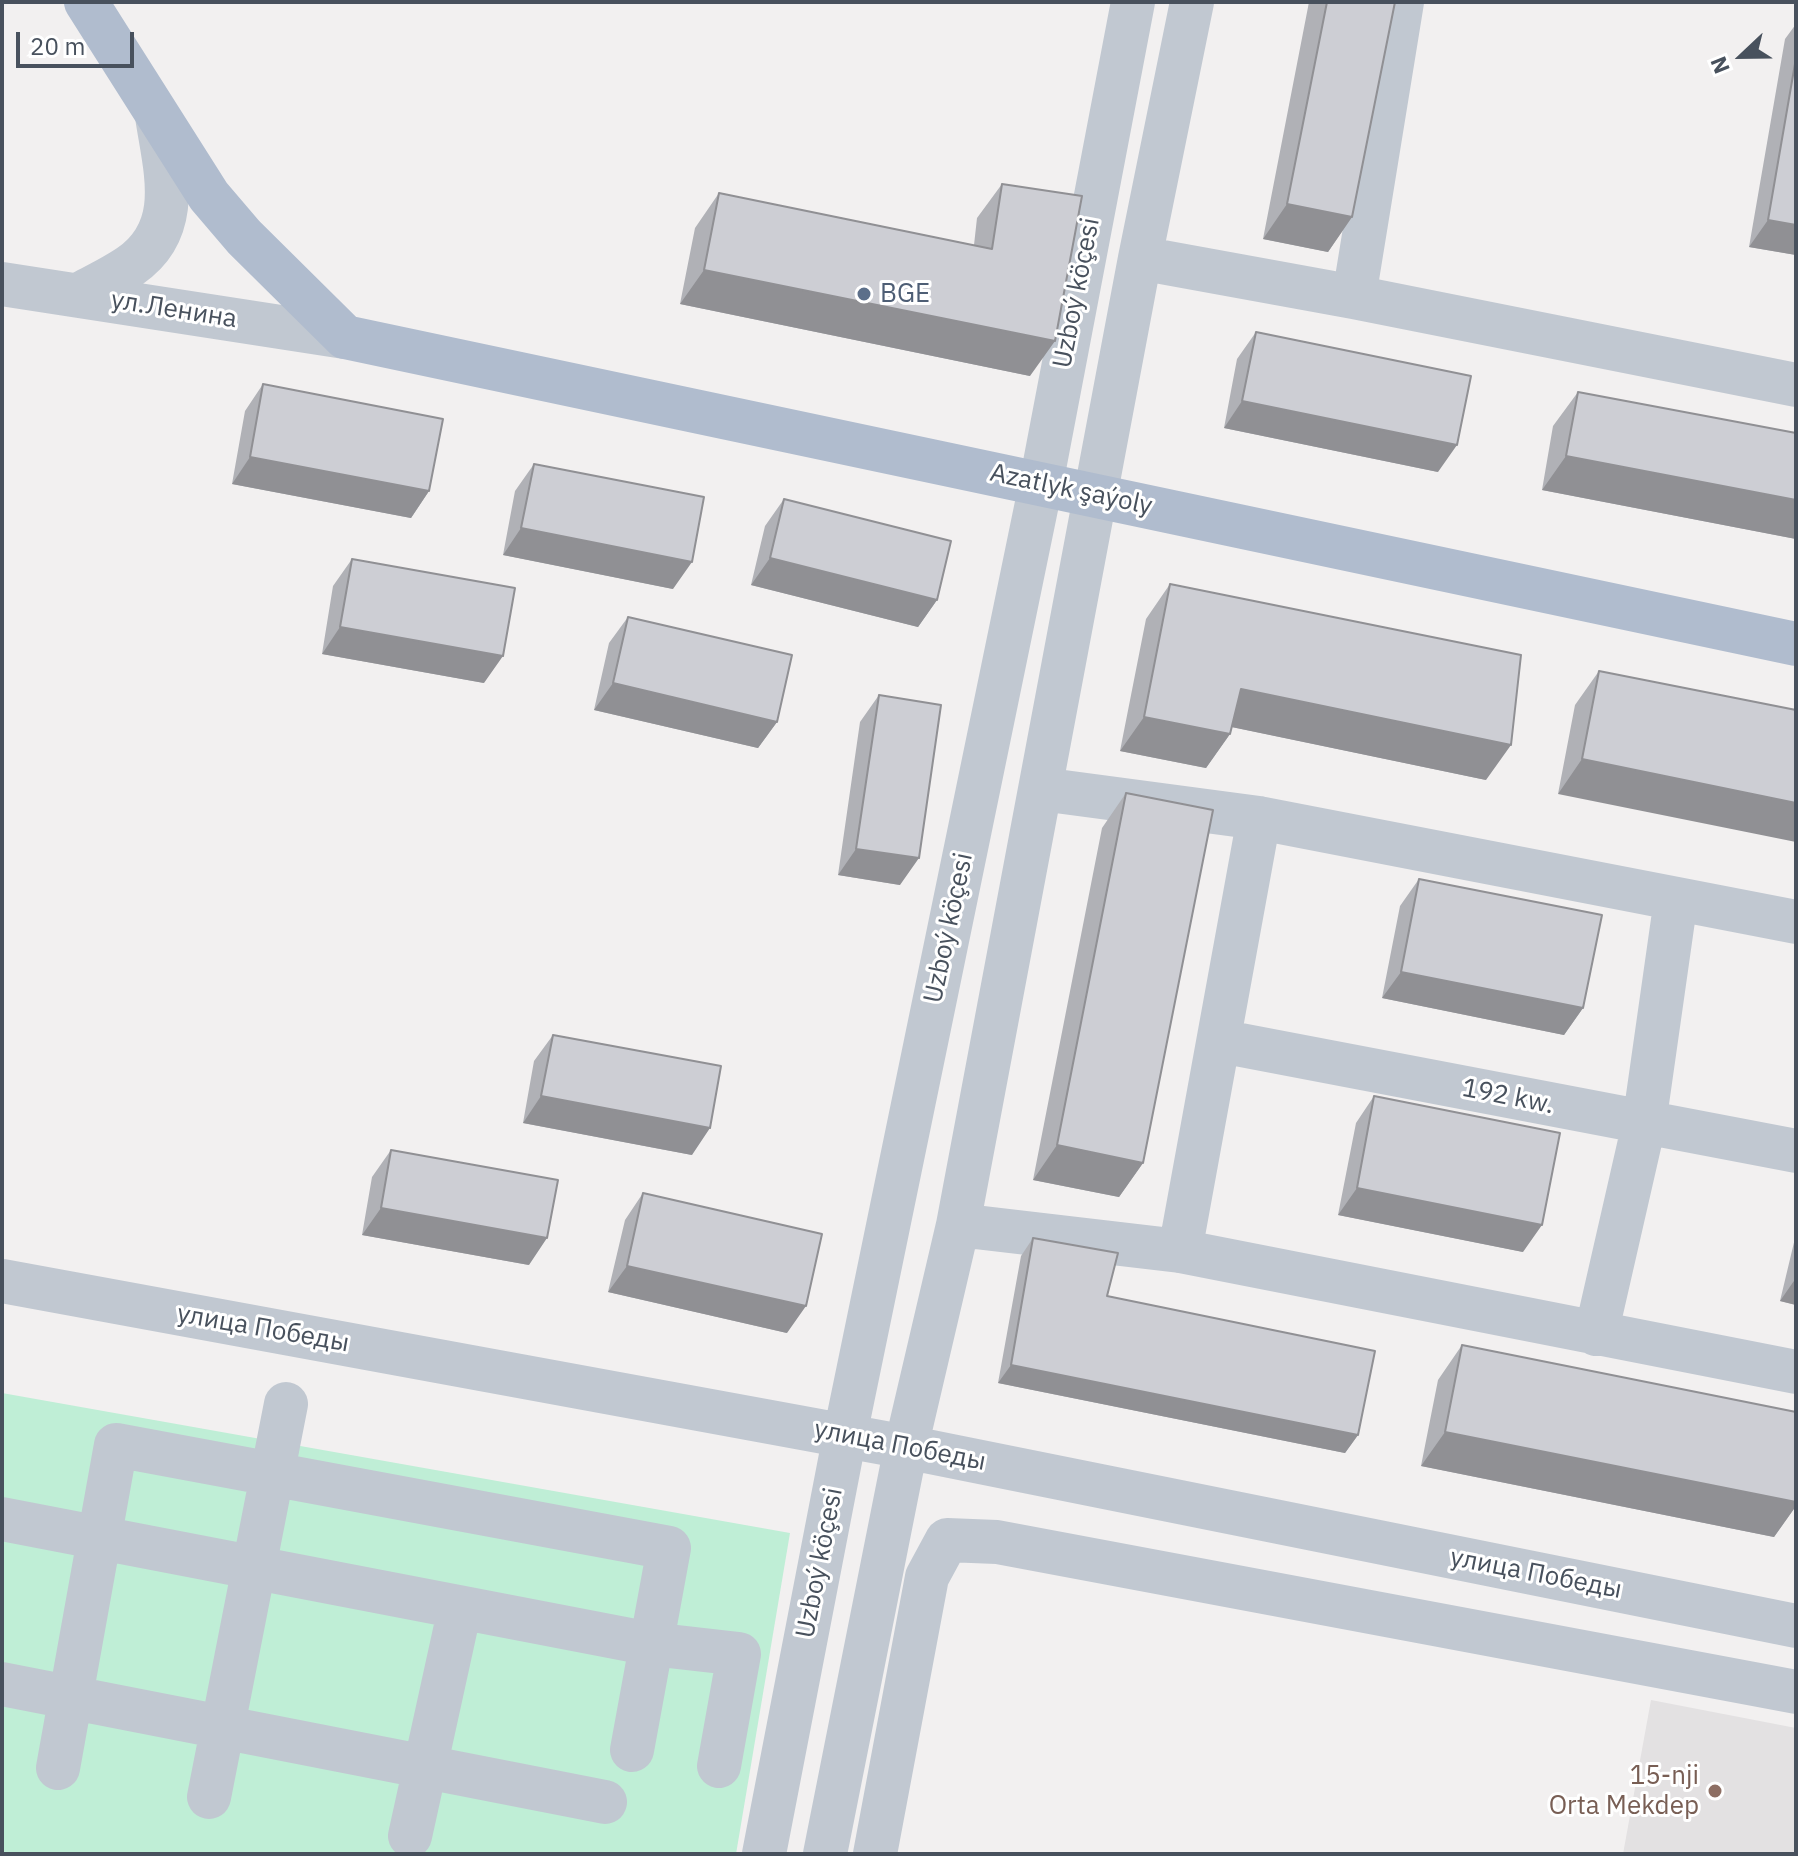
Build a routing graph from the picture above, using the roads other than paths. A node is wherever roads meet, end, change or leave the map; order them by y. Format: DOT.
graph roads {
  1 [pos="86,2"];
  2 [pos="1133,2"];
  3 [pos="1192,2"];
  4 [pos="1402,2"];
  5 [pos="157,116"];
  6 [pos="1140,258"];
  7 [pos="2,284"];
  8 [pos="80,294"];
  9 [pos="1354,297"];
  10 [pos="345,337"];
  11 [pos="1796,385"];
  12 [pos="1041,484"];
  13 [pos="1095,494"];
  14 [pos="1796,644"];
  15 [pos="1041,789"];
  16 [pos="1259,818"];
  17 [pos="1676,899"];
  18 [pos="1796,922"];
  19 [pos="1220,1041"];
  20 [pos="1644,1124"];
  21 [pos="1796,1151"];
  22 [pos="958,1225"];
  23 [pos="1180,1251"];
  24 [pos="2,1281"];
  25 [pos="1596,1334"];
  26 [pos="1796,1372"];
  27 [pos="286,1404"];
  28 [pos="845,1435"];
  29 [pos="906,1447"];
  30 [pos="273,1474"];
  31 [pos="2,1519"];
  32 [pos="100,1539"];
  33 [pos="254,1568"];
  34 [pos="460,1608"];
  35 [pos="1796,1626"];
  36 [pos="651,1644"];
  37 [pos="2,1684"];
  38 [pos="1796,1692"];
  39 [pos="70,1697"];
  40 [pos="223,1727"];
  41 [pos="632,1750"];
  42 [pos="719,1766"];
  43 [pos="425,1767"];
  44 [pos="58,1768"];
  45 [pos="209,1797"];
  46 [pos="605,1802"];
  47 [pos="410,1836"];
  48 [pos="764,1854"];
  49 [pos="825,1854"];
  50 [pos="875,1854"];
  1 -- 5 [label="main road"];
  2 -- 12 [label="street, Uzboý köçesi"];
  3 -- 6 [label="street"];
  4 -- 9 [label="street"];
  5 -- 8 [label="street"];
  5 -- 10 [label="main road"];
  6 -- 9 [label="street"];
  6 -- 13 [label="street"];
  7 -- 8 [label="street, ул.Ленина"];
  8 -- 10 [label="street, ул.Ленина"];
  9 -- 11 [label="street"];
  10 -- 12 [label="main road, Azatlyk şaýoly"];
  12 -- 13 [label="main road, Azatlyk şaýoly"];
  12 -- 28 [label="street, Uzboý köçesi"];
  13 -- 14 [label="main road, Azatlyk şaýoly"];
  13 -- 15 [label="street"];
  15 -- 16 [label="street"];
  15 -- 22 [label="street"];
  16 -- 17 [label="street"];
  16 -- 19 [label="street"];
  17 -- 18 [label="street"];
  17 -- 20 [label="street"];
  19 -- 20 [label="street, 192 kw."];
  19 -- 23 [label="street"];
  20 -- 21 [label="street, 192 kw."];
  20 -- 25 [label="street"];
  22 -- 23 [label="street"];
  22 -- 29 [label="street"];
  23 -- 25 [label="street"];
  24 -- 28 [label="street, улица Победы"];
  25 -- 26 [label="street"];
  27 -- 30 [label="street"];
  28 -- 29 [label="street, улица Победы"];
  28 -- 48 [label="street, Uzboý köçesi"];
  29 -- 35 [label="street, улица Победы"];
  29 -- 49 [label="street"];
  30 -- 32 [label="street"];
  30 -- 33 [label="street"];
  30 -- 36 [label="street"];
  31 -- 32 [label="street"];
  32 -- 33 [label="street"];
  32 -- 39 [label="street"];
  33 -- 34 [label="street"];
  33 -- 40 [label="street"];
  34 -- 36 [label="street"];
  34 -- 43 [label="street"];
  36 -- 41 [label="street"];
  36 -- 42 [label="street"];
  37 -- 39 [label="street"];
  38 -- 50 [label="street"];
  39 -- 40 [label="street"];
  39 -- 44 [label="street"];
  40 -- 43 [label="street"];
  40 -- 45 [label="street"];
  43 -- 46 [label="street"];
  43 -- 47 [label="street"];
}
